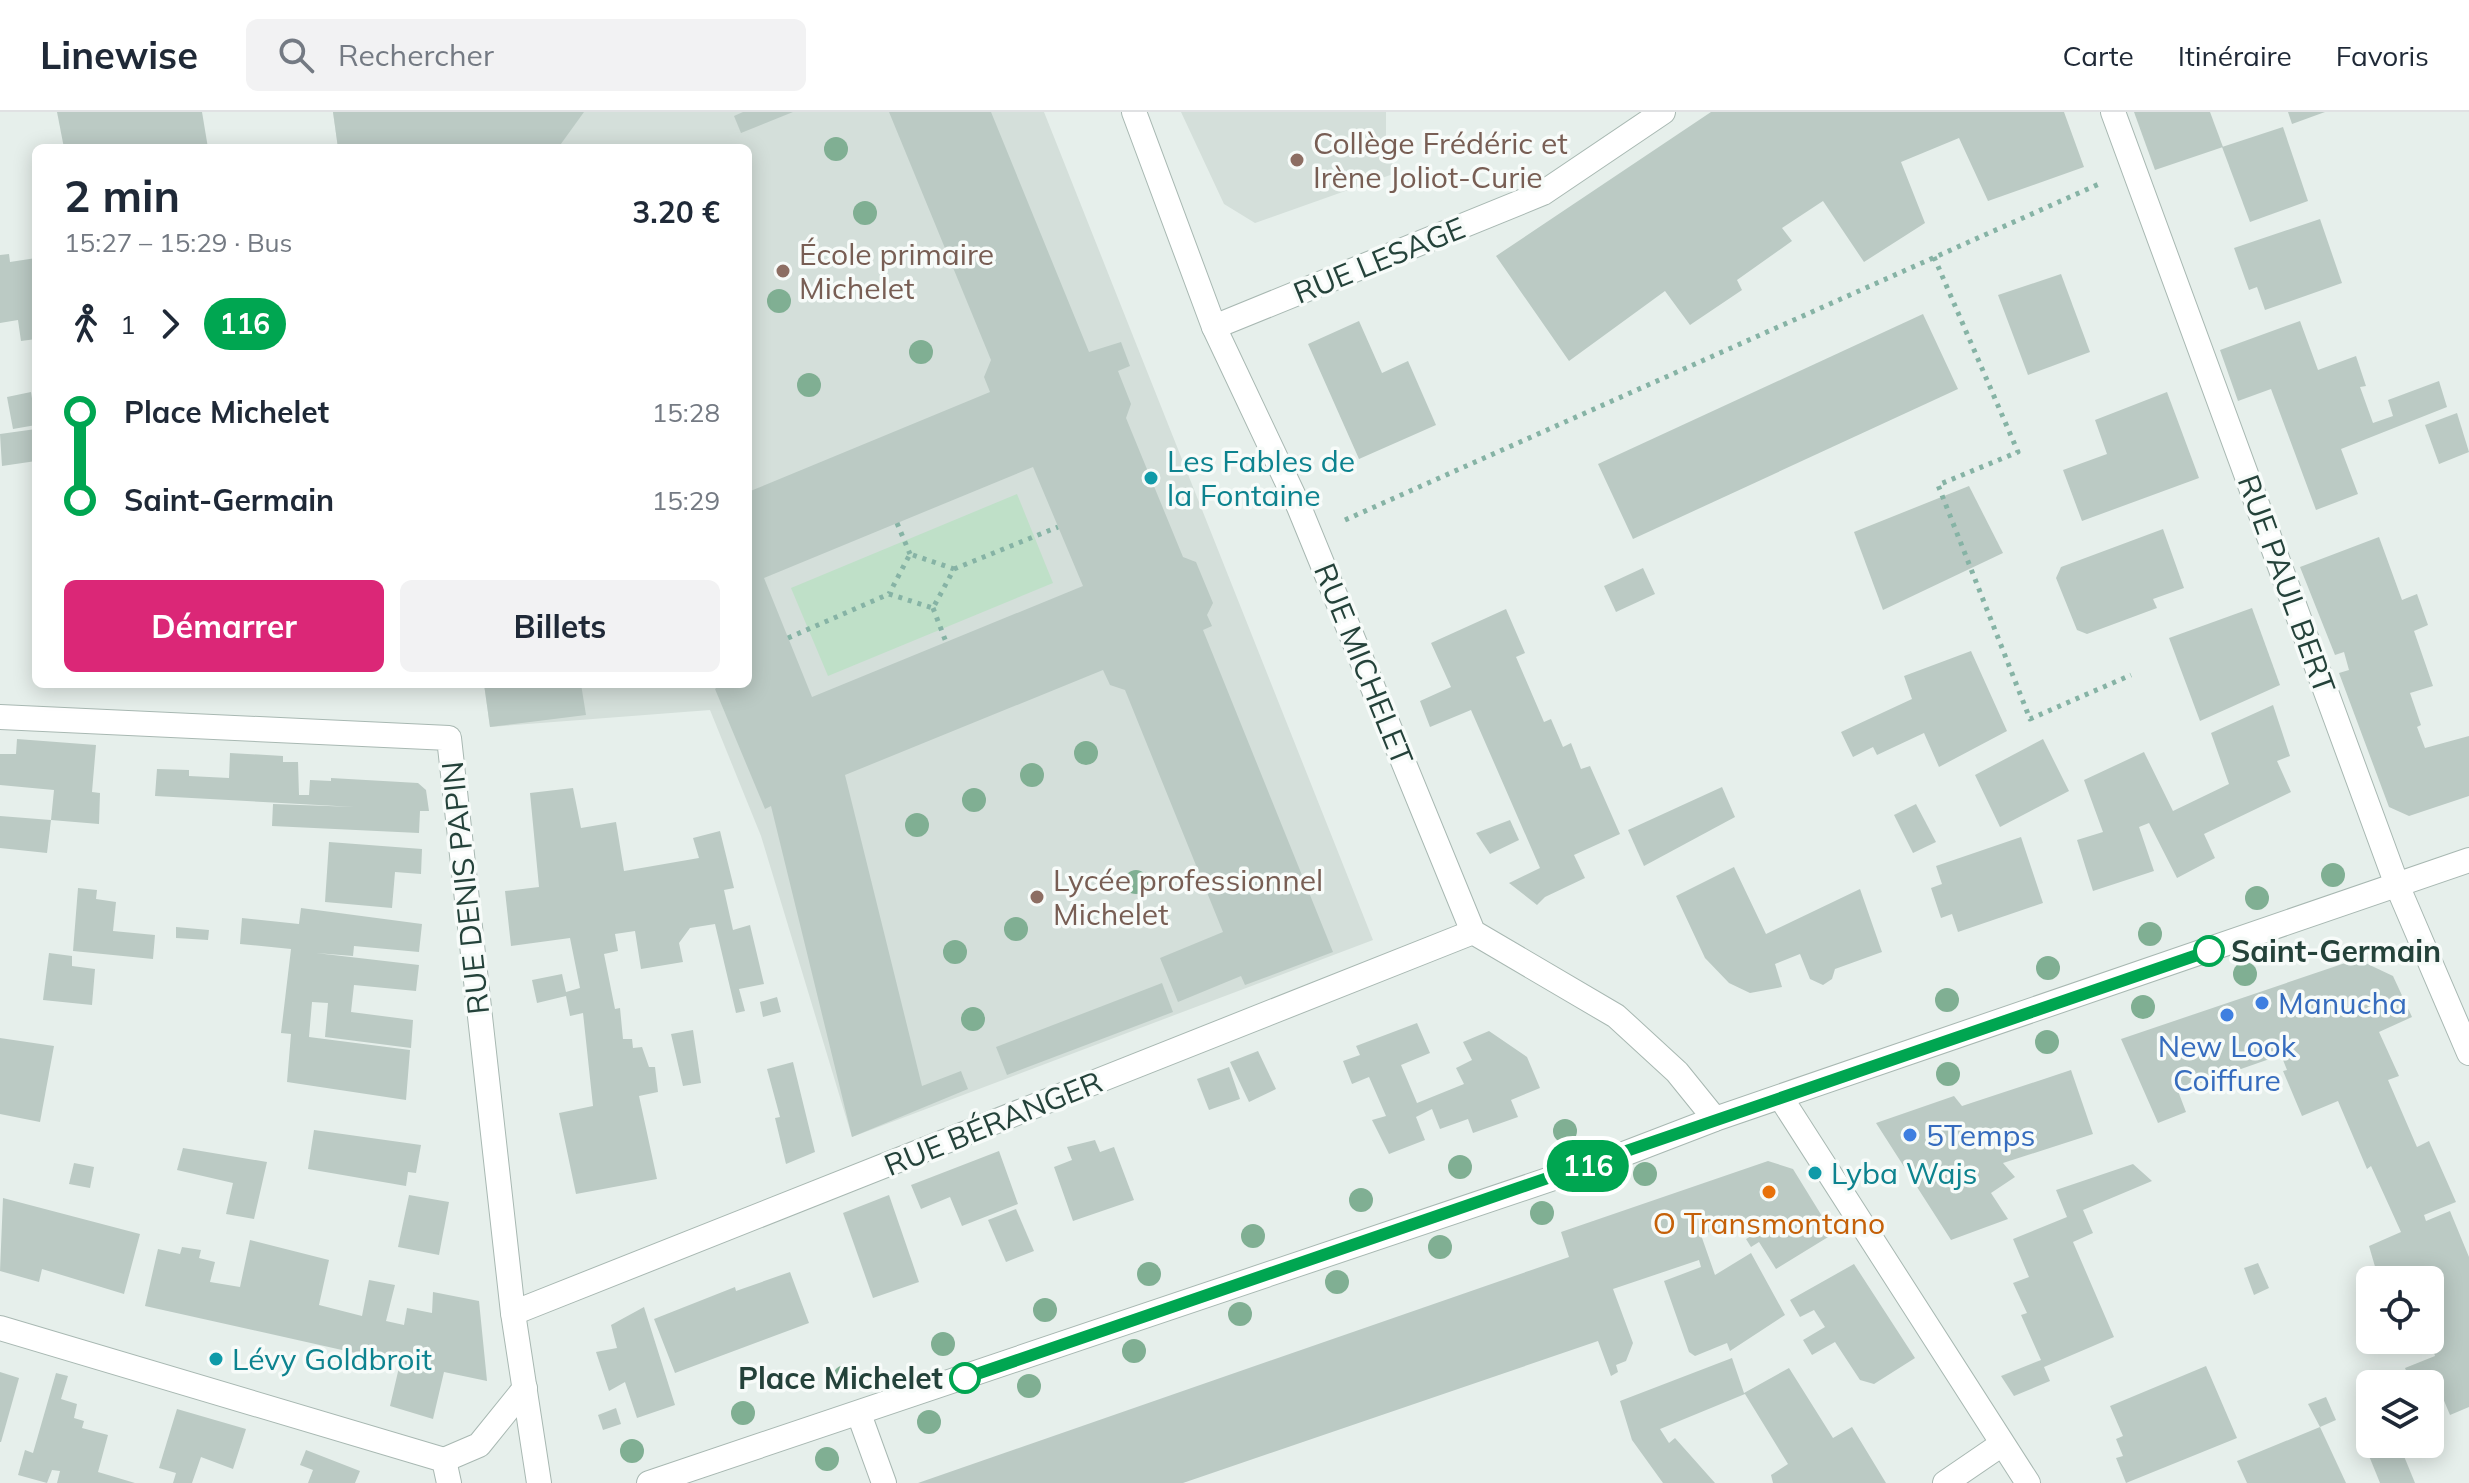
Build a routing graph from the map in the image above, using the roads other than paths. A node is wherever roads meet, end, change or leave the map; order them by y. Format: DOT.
graph roads {
  1 [pos="1134,112"];
  2 [pos="1663,112"];
  3 [pos="2113,112"];
  4 [pos="1214,327"];
  5 [pos="0,717"];
  6 [pos="2469,860"];
  7 [pos="2397,885"];
  8 [pos="1473,932"];
  9 [pos="2469,1053"];
  10 [pos="1781,1098"];
  11 [pos="1715,1119"];
  12 [pos="513,1313"];
  13 [pos="0,1328"];
  14 [pos="525,1388"];
  15 [pos="859,1414"];
  16 [pos="2002,1444"];
  17 [pos="447,1471"];
  18 [pos="658,1482"];
  19 [pos="539,1483"];
  20 [pos="884,1483"];
  21 [pos="1945,1483"];
  22 [pos="2028,1483"];
  1 -- 4 [label="street, RUE MICHELET"];
  2 -- 4 [label="street, RUE LESAGE"];
  3 -- 7 [label="street, RUE PAUL BERT"];
  4 -- 8 [label="street, RUE MICHELET"];
  5 -- 12 [label="street, RUE DENIS PAPIN"];
  6 -- 7 [label="street"];
  7 -- 9 [label="street, RUE PAUL BERT"];
  7 -- 10 [label="street"];
  8 -- 11 [label="street"];
  8 -- 12 [label="street, RUE BÉRANGER"];
  10 -- 11 [label="street"];
  10 -- 16 [label="street"];
  11 -- 15 [label="street"];
  12 -- 14 [label="street, RUE DENIS PAPIN"];
  13 -- 17 [label="street"];
  14 -- 17 [label="street"];
  14 -- 19 [label="street, RUE DENIS PAPIN"];
  15 -- 18 [label="street"];
  15 -- 20 [label="street"];
  16 -- 21 [label="street"];
  16 -- 22 [label="street"];
}
